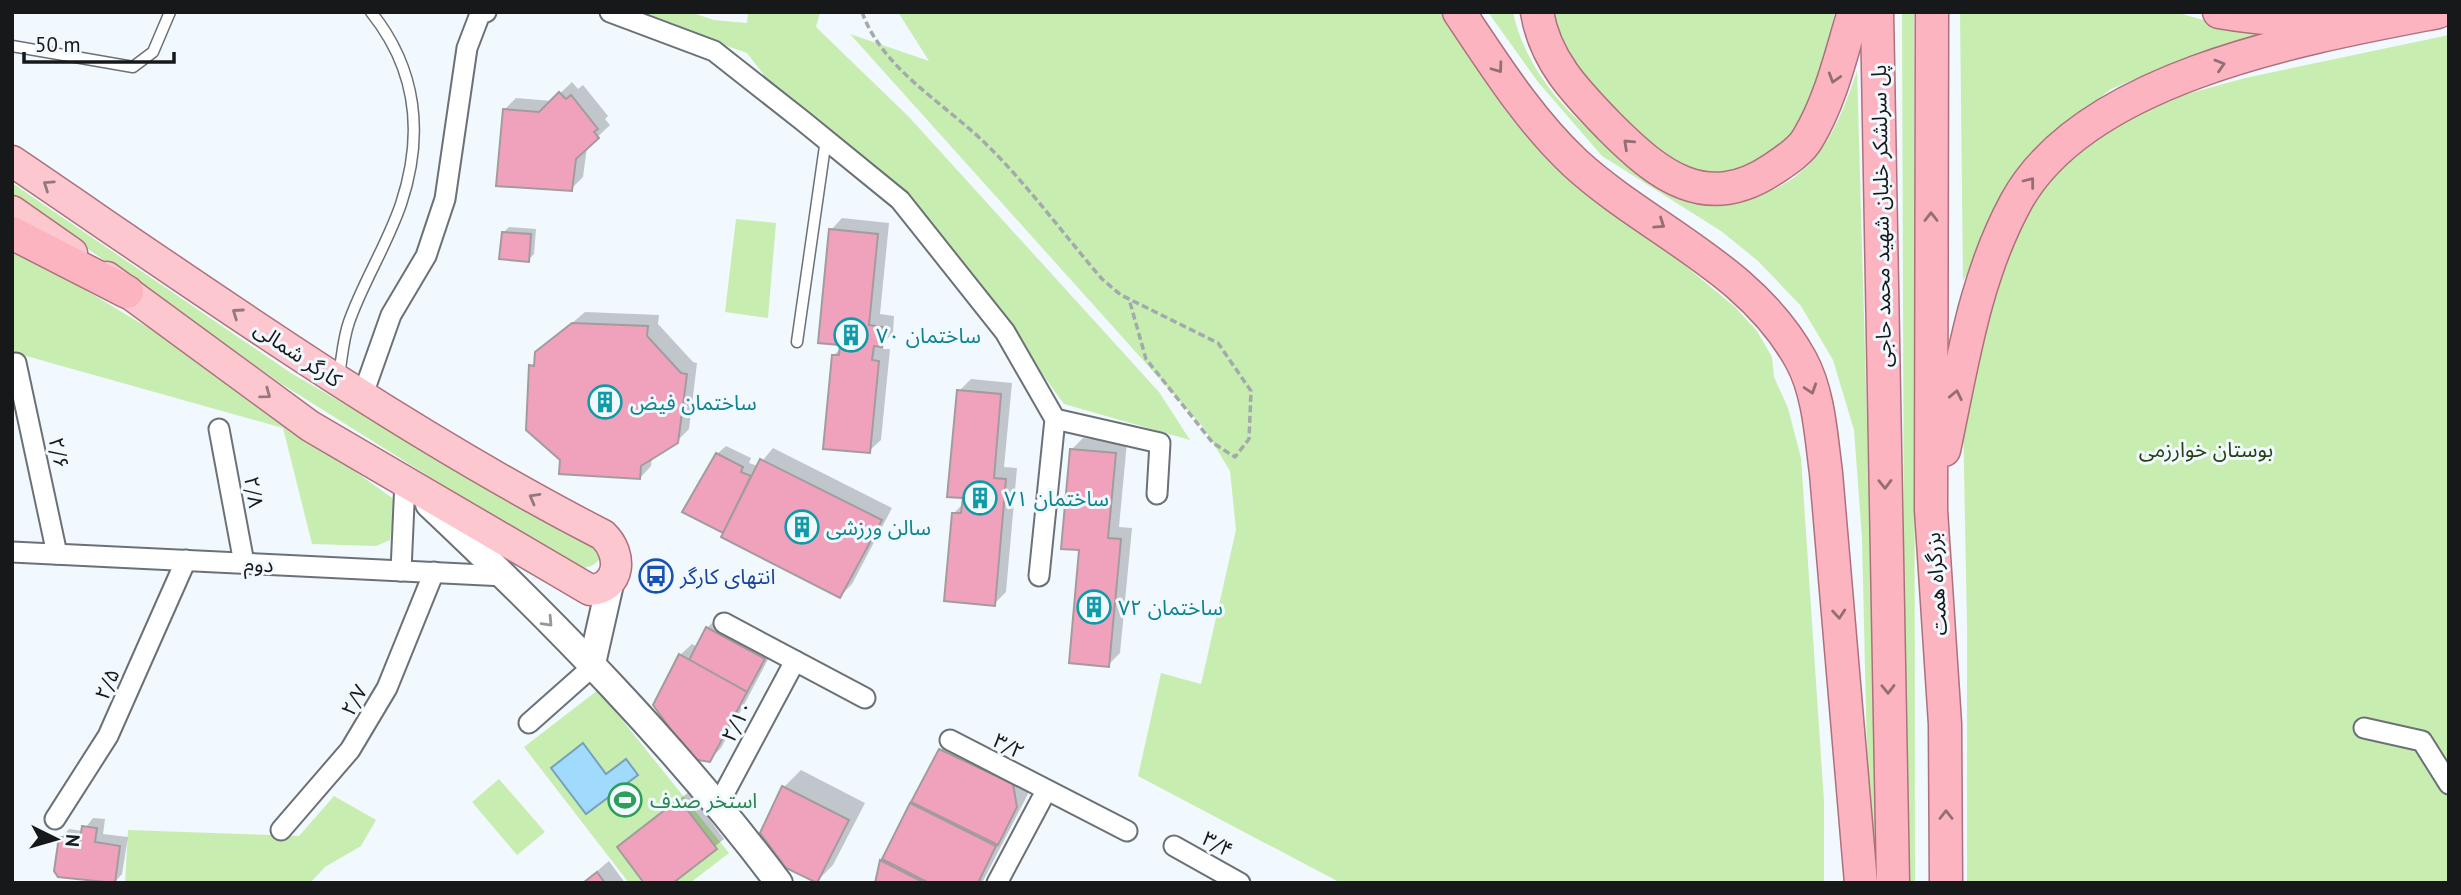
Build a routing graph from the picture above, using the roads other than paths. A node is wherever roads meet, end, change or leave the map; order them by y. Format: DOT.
graph roads {
  1 [pos="170,12"];
  2 [pos="371,12"];
  3 [pos="486,12"];
  4 [pos="610,12"];
  5 [pos="1459,12"];
  6 [pos="1537,12"];
  7 [pos="1854,12"];
  8 [pos="1877,12"];
  9 [pos="1932,12"];
  10 [pos="2219,12"];
  11 [pos="2329,12"];
  12 [pos="2438,12"];
  13 [pos="12,46"];
  14 [pos="826,139"];
  15 [pos="12,161"];
  16 [pos="12,211"];
  17 [pos="12,233"];
  18 [pos="127,292"];
  19 [pos="797,342"];
  20 [pos="16,363"];
  21 [pos="350,390"];
  22 [pos="1055,419"];
  23 [pos="219,429"];
  24 [pos="405,481"];
  25 [pos="1157,494"];
  26 [pos="1931,510"];
  27 [pos="12,552"];
  28 [pos="57,554"];
  29 [pos="186,560"];
  30 [pos="244,563"];
  31 [pos="401,571"];
  32 [pos="433,572"];
  33 [pos="505,576"];
  34 [pos="1039,576"];
  35 [pos="610,584"];
  36 [pos="724,624"];
  37 [pos="795,661"];
  38 [pos="591,668"];
  39 [pos="865,698"];
  40 [pos="529,723"];
  41 [pos="2364,728"];
  42 [pos="950,740"];
  43 [pos="2449,784"];
  44 [pos="1046,791"];
  45 [pos="719,803"];
  46 [pos="55,819"];
  47 [pos="281,830"];
  48 [pos="1127,831"];
  49 [pos="1174,846"];
  50 [pos="779,883"];
  51 [pos="997,883"];
  52 [pos="1240,883"];
  53 [pos="1861,883"];
  54 [pos="1893,883"];
  55 [pos="1946,883"];
  1 -- 13 [label="lane"];
  2 -- 21 [label="lane"];
  3 -- 21 [label="street"];
  4 -- 14 [label="street"];
  5 -- 53 [label="highway, one-way"];
  7 -- 6 [label="highway, one-way"];
  8 -- 54 [label="highway, پل سرلشکر خلبان شهید محمد حاجی, one-way"];
  26 -- 9 [label="highway, بزرگراه همت, one-way"];
  10 -- 11 [label="highway"];
  26 -- 12 [label="highway, one-way"];
  14 -- 19 [label="lane"];
  14 -- 22 [label="street"];
  21 -- 15 [label="main road, کارگر شمالی, one-way"];
  16 -- 18 [label="main road"];
  17 -- 18 [label="highway"];
  18 -- 24 [label="main road, one-way"];
  20 -- 28 [label="street, ۲/۶"];
  35 -- 21 [label="main road, کارگر شمالی, one-way"];
  22 -- 25 [label="street"];
  22 -- 34 [label="street"];
  23 -- 30 [label="street, ۲/۸"];
  24 -- 31 [label="street"];
  24 -- 33 [label="main road"];
  24 -- 35 [label="main road"];
  55 -- 26 [label="highway, بزرگراه همت, one-way"];
  27 -- 28 [label="street, دوم"];
  28 -- 29 [label="street, دوم"];
  29 -- 30 [label="street, دوم"];
  29 -- 46 [label="street, ۲/۵"];
  30 -- 31 [label="street, دوم"];
  31 -- 32 [label="street, دوم"];
  32 -- 33 [label="street, دوم"];
  32 -- 47 [label="street, ۲/۷"];
  33 -- 38 [label="main road, one-way"];
  35 -- 38 [label="main road"];
  36 -- 37 [label="street"];
  37 -- 39 [label="street"];
  37 -- 45 [label="street, ۲/۱۰"];
  38 -- 40 [label="street"];
  38 -- 45 [label="main road"];
  41 -- 43 [label="street"];
  42 -- 44 [label="street, ۳/۲"];
  44 -- 48 [label="street, ۳/۲"];
  44 -- 51 [label="street"];
  45 -- 50 [label="main road"];
  49 -- 52 [label="street, ۳/۴"];
}
